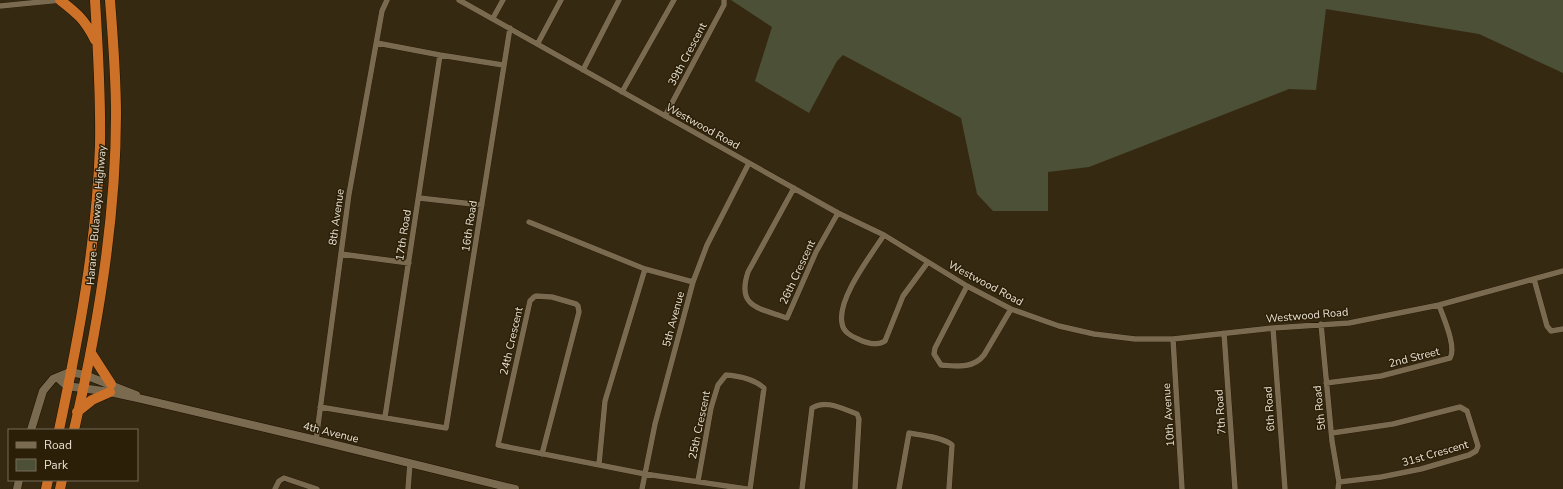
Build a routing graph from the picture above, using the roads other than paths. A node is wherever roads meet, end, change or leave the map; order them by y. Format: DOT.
graph roads {
  1 [pos="61,0"];
  2 [pos="94,0"];
  3 [pos="110,0"];
  4 [pos="388,0"];
  5 [pos="459,0"];
  6 [pos="503,0"];
  7 [pos="561,0"];
  8 [pos="619,0"];
  9 [pos="674,0"];
  10 [pos="724,0"];
  11 [pos="0,6"];
  12 [pos="493,18"];
  13 [pos="510,28"];
  14 [pos="376,43"];
  15 [pos="538,44"];
  16 [pos="98,45"];
  17 [pos="440,55"];
  18 [pos="503,65"];
  19 [pos="583,70"];
  20 [pos="622,92"];
  21 [pos="666,116"];
  22 [pos="749,163"];
  23 [pos="794,188"];
  24 [pos="419,198"];
  25 [pos="482,205"];
  26 [pos="838,213"];
  27 [pos="529,222"];
  28 [pos="884,235"];
  29 [pos="341,254"];
  30 [pos="928,262"];
  31 [pos="409,263"];
  32 [pos="645,269"];
  33 [pos="1563,271"];
  34 [pos="1534,279"];
  35 [pos="693,282"];
  36 [pos="967,286"];
  37 [pos="1439,305"];
  38 [pos="1011,309"];
  39 [pos="1321,324"];
  40 [pos="1273,328"];
  41 [pos="1563,329"];
  42 [pos="1224,333"];
  43 [pos="1173,339"];
  44 [pos="91,353"];
  45 [pos="70,372"];
  46 [pos="86,375"];
  47 [pos="58,378"];
  48 [pos="1326,383"];
  49 [pos="67,386"];
  50 [pos="111,388"];
  51 [pos="82,389"];
  52 [pos="320,406"];
  53 [pos="77,412"];
  54 [pos="385,417"];
  55 [pos="31,429"];
  56 [pos="59,429"];
  57 [pos="74,429"];
  58 [pos="1332,434"];
  59 [pos="316,440"];
  60 [pos="542,454"];
  61 [pos="410,463"];
  62 [pos="599,464"];
  63 [pos="645,474"];
  64 [pos="698,481"];
  65 [pos="1339,482"];
  66 [pos="275,489"];
  67 [pos="317,489"];
  68 [pos="408,489"];
  69 [pos="515,489"];
  70 [pos="642,489"];
  71 [pos="749,489"];
  72 [pos="802,489"];
  73 [pos="855,489"];
  74 [pos="899,489"];
  75 [pos="949,489"];
  76 [pos="1182,489"];
  77 [pos="1235,489"];
  78 [pos="1285,489"];
  79 [pos="1338,489"];
  1 -- 11 [label="street"];
  1 -- 16 [label="highway"];
  2 -- 16 [label="highway, Harare - Bulawayo Highway"];
  3 -- 44 [label="highway, Harare - Bulawayo Highway"];
  4 -- 14 [label="street, 8th Avenue"];
  5 -- 12 [label="street, Westwood Road"];
  6 -- 12 [label="street"];
  7 -- 15 [label="street"];
  8 -- 19 [label="street"];
  9 -- 20 [label="street"];
  10 -- 21 [label="street, 39th Crescent"];
  12 -- 13 [label="street, Westwood Road"];
  13 -- 15 [label="street, Westwood Road"];
  13 -- 18 [label="street, 16th Road"];
  14 -- 17 [label="street"];
  14 -- 29 [label="street, 8th Avenue"];
  15 -- 19 [label="street, Westwood Road"];
  16 -- 45 [label="highway, Harare - Bulawayo Highway"];
  17 -- 18 [label="street"];
  17 -- 24 [label="street, 17th Road"];
  18 -- 25 [label="street, 16th Road"];
  19 -- 20 [label="street, Westwood Road"];
  20 -- 21 [label="street, Westwood Road"];
  21 -- 22 [label="street, Westwood Road"];
  22 -- 23 [label="street, Westwood Road"];
  22 -- 35 [label="street, 5th Avenue"];
  23 -- 26 [label="street, Westwood Road"];
  23 -- 26 [label="street, 26th Crescent"];
  24 -- 25 [label="street"];
  24 -- 31 [label="street, 17th Road"];
  25 -- 54 [label="street, 16th Road"];
  26 -- 28 [label="street, Westwood Road"];
  27 -- 32 [label="street"];
  28 -- 30 [label="street, Westwood Road"];
  28 -- 30 [label="street"];
  29 -- 31 [label="street"];
  29 -- 52 [label="street, 8th Avenue"];
  30 -- 36 [label="street, Westwood Road"];
  31 -- 54 [label="street, 17th Road"];
  32 -- 35 [label="street"];
  32 -- 62 [label="street"];
  33 -- 34 [label="street, Westwood Road"];
  34 -- 37 [label="street, Westwood Road"];
  34 -- 41 [label="street"];
  35 -- 63 [label="street, 5th Avenue"];
  36 -- 38 [label="street, Westwood Road"];
  36 -- 38 [label="street"];
  37 -- 39 [label="street, Westwood Road"];
  37 -- 48 [label="street, 2nd Street"];
  38 -- 43 [label="street, Westwood Road"];
  39 -- 40 [label="street, Westwood Road"];
  39 -- 48 [label="street, 5th Road"];
  40 -- 42 [label="street, Westwood Road"];
  40 -- 78 [label="street, 6th Road"];
  42 -- 43 [label="street, Westwood Road"];
  42 -- 77 [label="street, 7th Road"];
  43 -- 76 [label="street, 10th Avenue"];
  44 -- 46 [label="highway, Harare - Bulawayo Highway"];
  44 -- 50 [label="highway"];
  45 -- 46 [label="street"];
  45 -- 47 [label="street"];
  45 -- 49 [label="highway, Harare - Bulawayo Highway"];
  46 -- 50 [label="street"];
  46 -- 51 [label="highway, Harare - Bulawayo Highway"];
  47 -- 49 [label="street"];
  47 -- 55 [label="street"];
  48 -- 58 [label="street, 5th Road"];
  49 -- 51 [label="street"];
  49 -- 56 [label="highway, Harare - Bulawayo Highway"];
  50 -- 51 [label="street"];
  50 -- 53 [label="highway"];
  50 -- 59 [label="street, 4th Avenue"];
  51 -- 53 [label="highway, Harare - Bulawayo Highway"];
  52 -- 54 [label="street"];
  52 -- 59 [label="street, 8th Avenue"];
  53 -- 57 [label="highway, Harare - Bulawayo Highway"];
  58 -- 65 [label="street, 5th Road"];
  58 -- 65 [label="street, 31st Crescent"];
  59 -- 61 [label="street, 4th Avenue"];
  60 -- 60 [label="street, 24th Crescent"];
  60 -- 62 [label="street"];
  61 -- 68 [label="street"];
  61 -- 69 [label="street, 4th Avenue"];
  62 -- 63 [label="street"];
  63 -- 64 [label="street"];
  63 -- 70 [label="street, 5th Avenue"];
  64 -- 71 [label="street"];
  64 -- 71 [label="street, 25th Crescent"];
  65 -- 79 [label="street, 5th Road"];
  66 -- 67 [label="street"];
  72 -- 73 [label="street"];
  74 -- 75 [label="street"];
}
